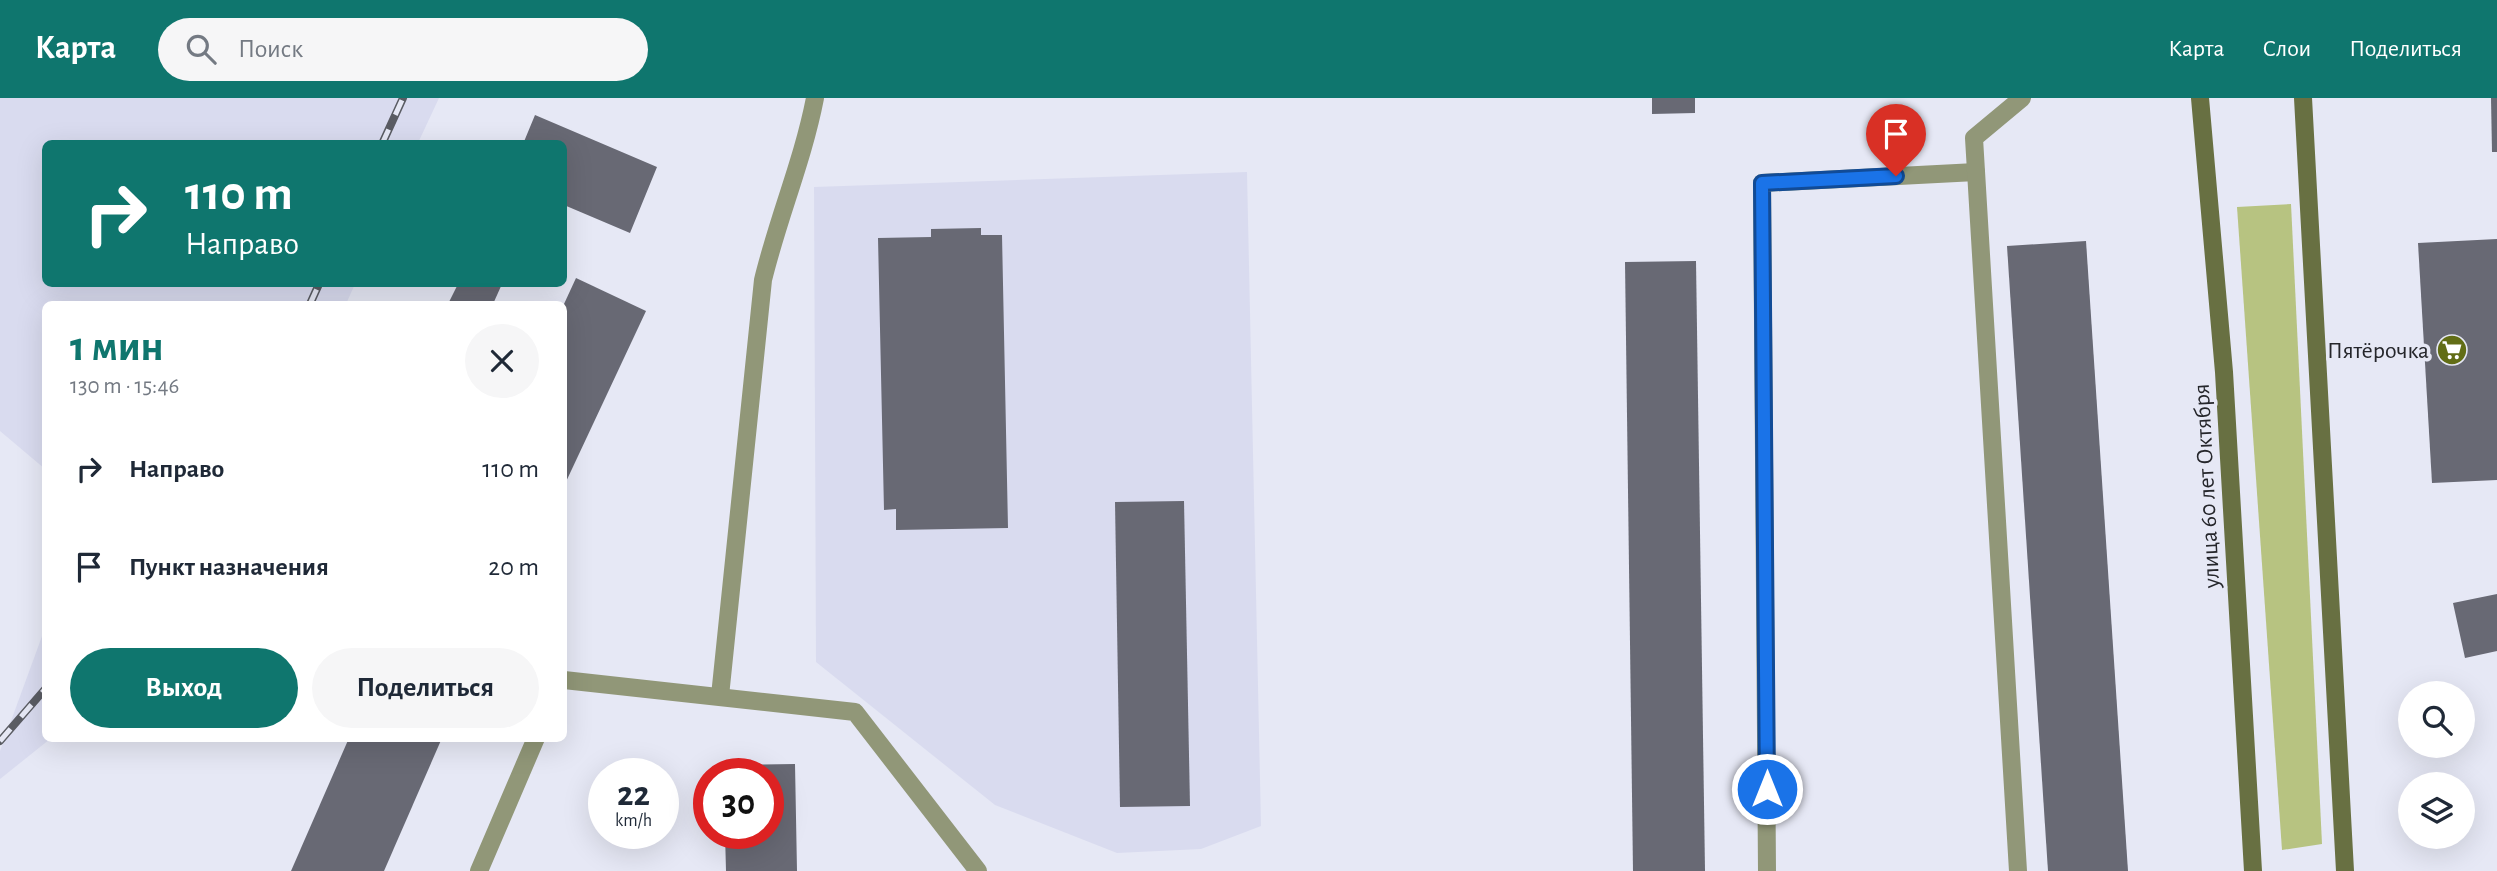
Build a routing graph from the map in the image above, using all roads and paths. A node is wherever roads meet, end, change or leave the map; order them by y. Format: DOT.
graph roads {
  1 [pos="815,98"];
  2 [pos="2022,98"];
  3 [pos="2200,98"];
  4 [pos="2303,98"];
  5 [pos="1976,172"];
  6 [pos="567,680"];
  7 [pos="720,696"];
  8 [pos="534,742"];
  9 [pos="479,871"];
  10 [pos="978,871"];
  11 [pos="1768,871"];
  12 [pos="2018,871"];
  13 [pos="2253,871"];
  14 [pos="2345,871"];
  1 -- 7 [label="street"];
  2 -- 5 [label="street"];
  3 -- 13 [label="street, улица 60 лет Октября"];
  4 -- 14 [label="street"];
  5 -- 11 [label="street"];
  5 -- 12 [label="street"];
  6 -- 7 [label="street"];
  7 -- 10 [label="street"];
  8 -- 9 [label="street"];
}
